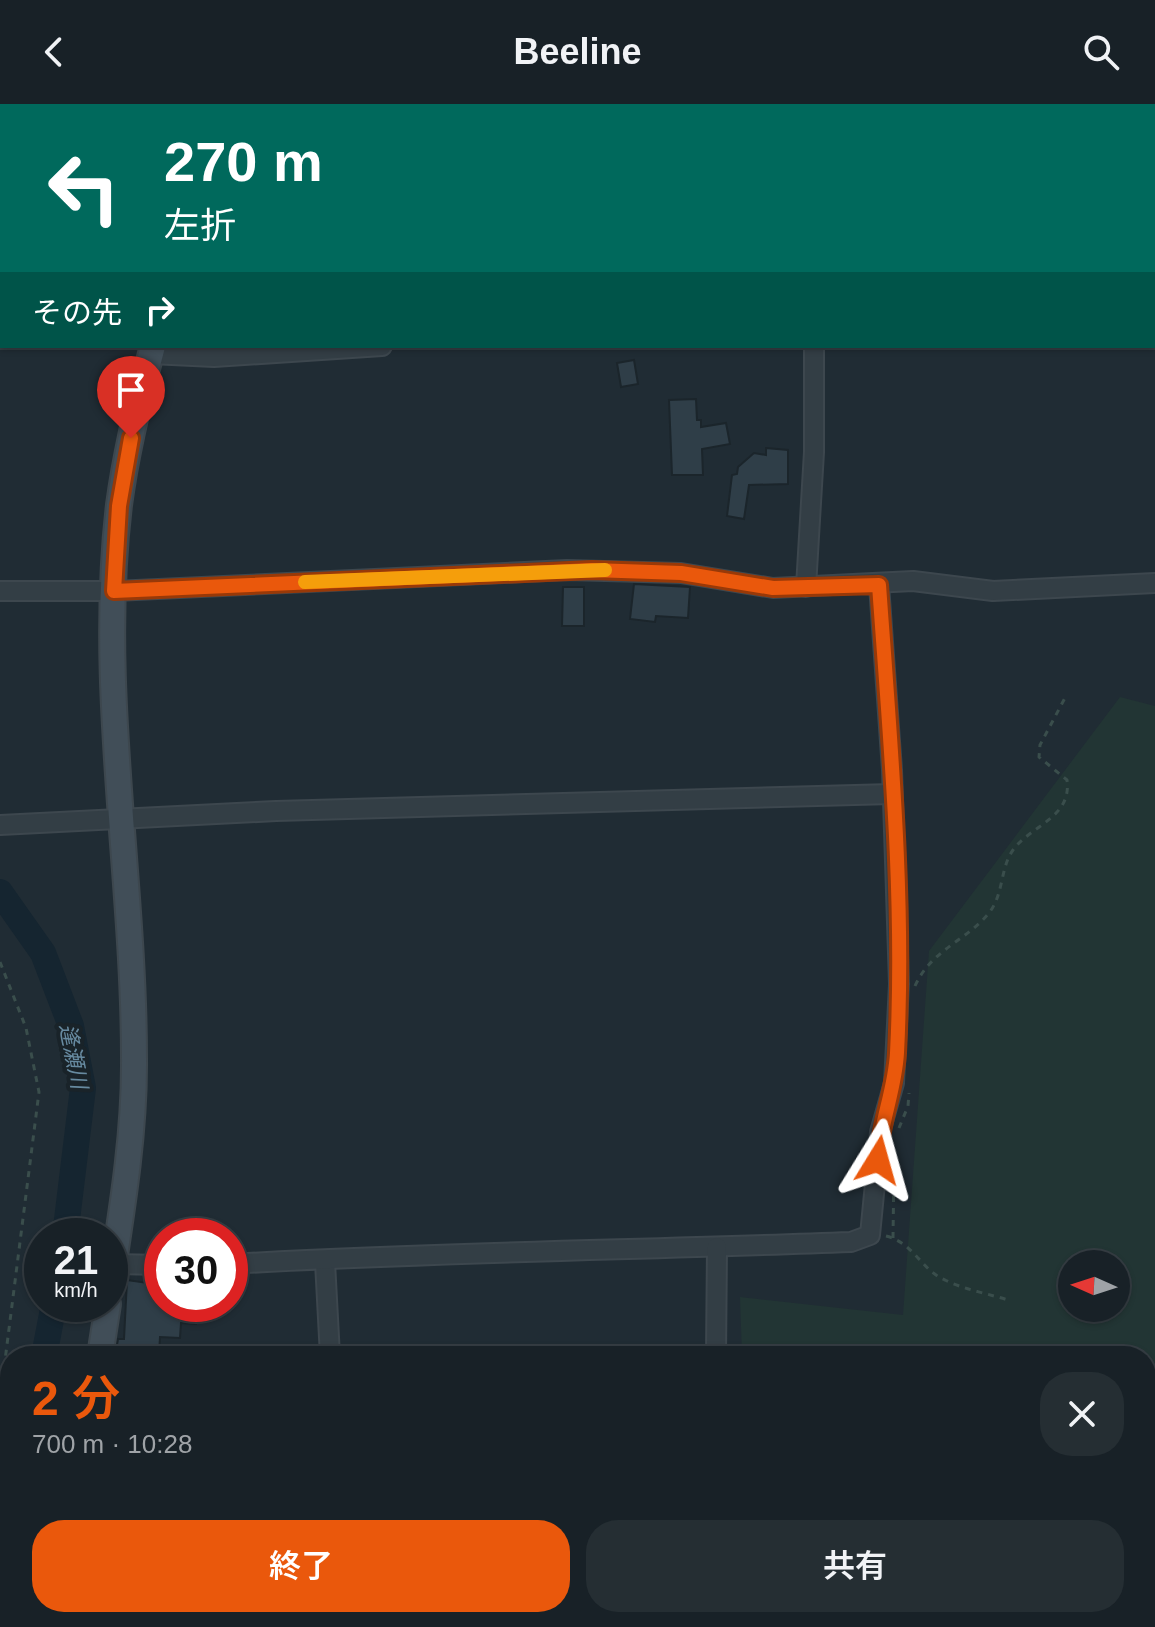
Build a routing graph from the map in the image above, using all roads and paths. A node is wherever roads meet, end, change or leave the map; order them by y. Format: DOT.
graph roads {
  1 [pos="351,348"];
  2 [pos="814,348"];
  3 [pos="152,350"];
  4 [pos="1155,583"];
  5 [pos="879,585"];
  6 [pos="806,587"];
  7 [pos="0,591"];
  8 [pos="114,591"];
  9 [pos="1066,696"];
  10 [pos="892,794"];
  11 [pos="122,818"];
  12 [pos="0,825"];
  13 [pos="0,962"];
  14 [pos="913,999"];
  15 [pos="909,1092"];
  16 [pos="895,1138"];
  17 [pos="893,1160"];
  18 [pos="120,1218"];
  19 [pos="870,1235"];
  20 [pos="893,1238"];
  21 [pos="717,1247"];
  22 [pos="325,1262"];
  23 [pos="248,1264"];
  24 [pos="1011,1301"];
  25 [pos="105,1322"];
  26 [pos="7,1346"];
  27 [pos="102,1346"];
  28 [pos="329,1346"];
  29 [pos="716,1346"];
  1 -- 3 [label="street"];
  2 -- 6 [label="street"];
  3 -- 8 [label="street"];
  4 -- 5 [label="street"];
  5 -- 6 [label="street"];
  5 -- 10 [label="street"];
  6 -- 8 [label="street"];
  7 -- 8 [label="street"];
  8 -- 11 [label="street"];
  9 -- 14 [label="path"];
  10 -- 11 [label="street"];
  10 -- 19 [label="street"];
  11 -- 12 [label="street"];
  11 -- 18 [label="street"];
  13 -- 26 [label="path"];
  15 -- 16 [label="path"];
  17 -- 20 [label="path"];
  19 -- 20 [label="path"];
  19 -- 21 [label="street"];
  20 -- 24 [label="path"];
  21 -- 22 [label="street"];
  21 -- 29 [label="street"];
  22 -- 23 [label="street"];
  22 -- 28 [label="street"];
  25 -- 27 [label="street"];
}
